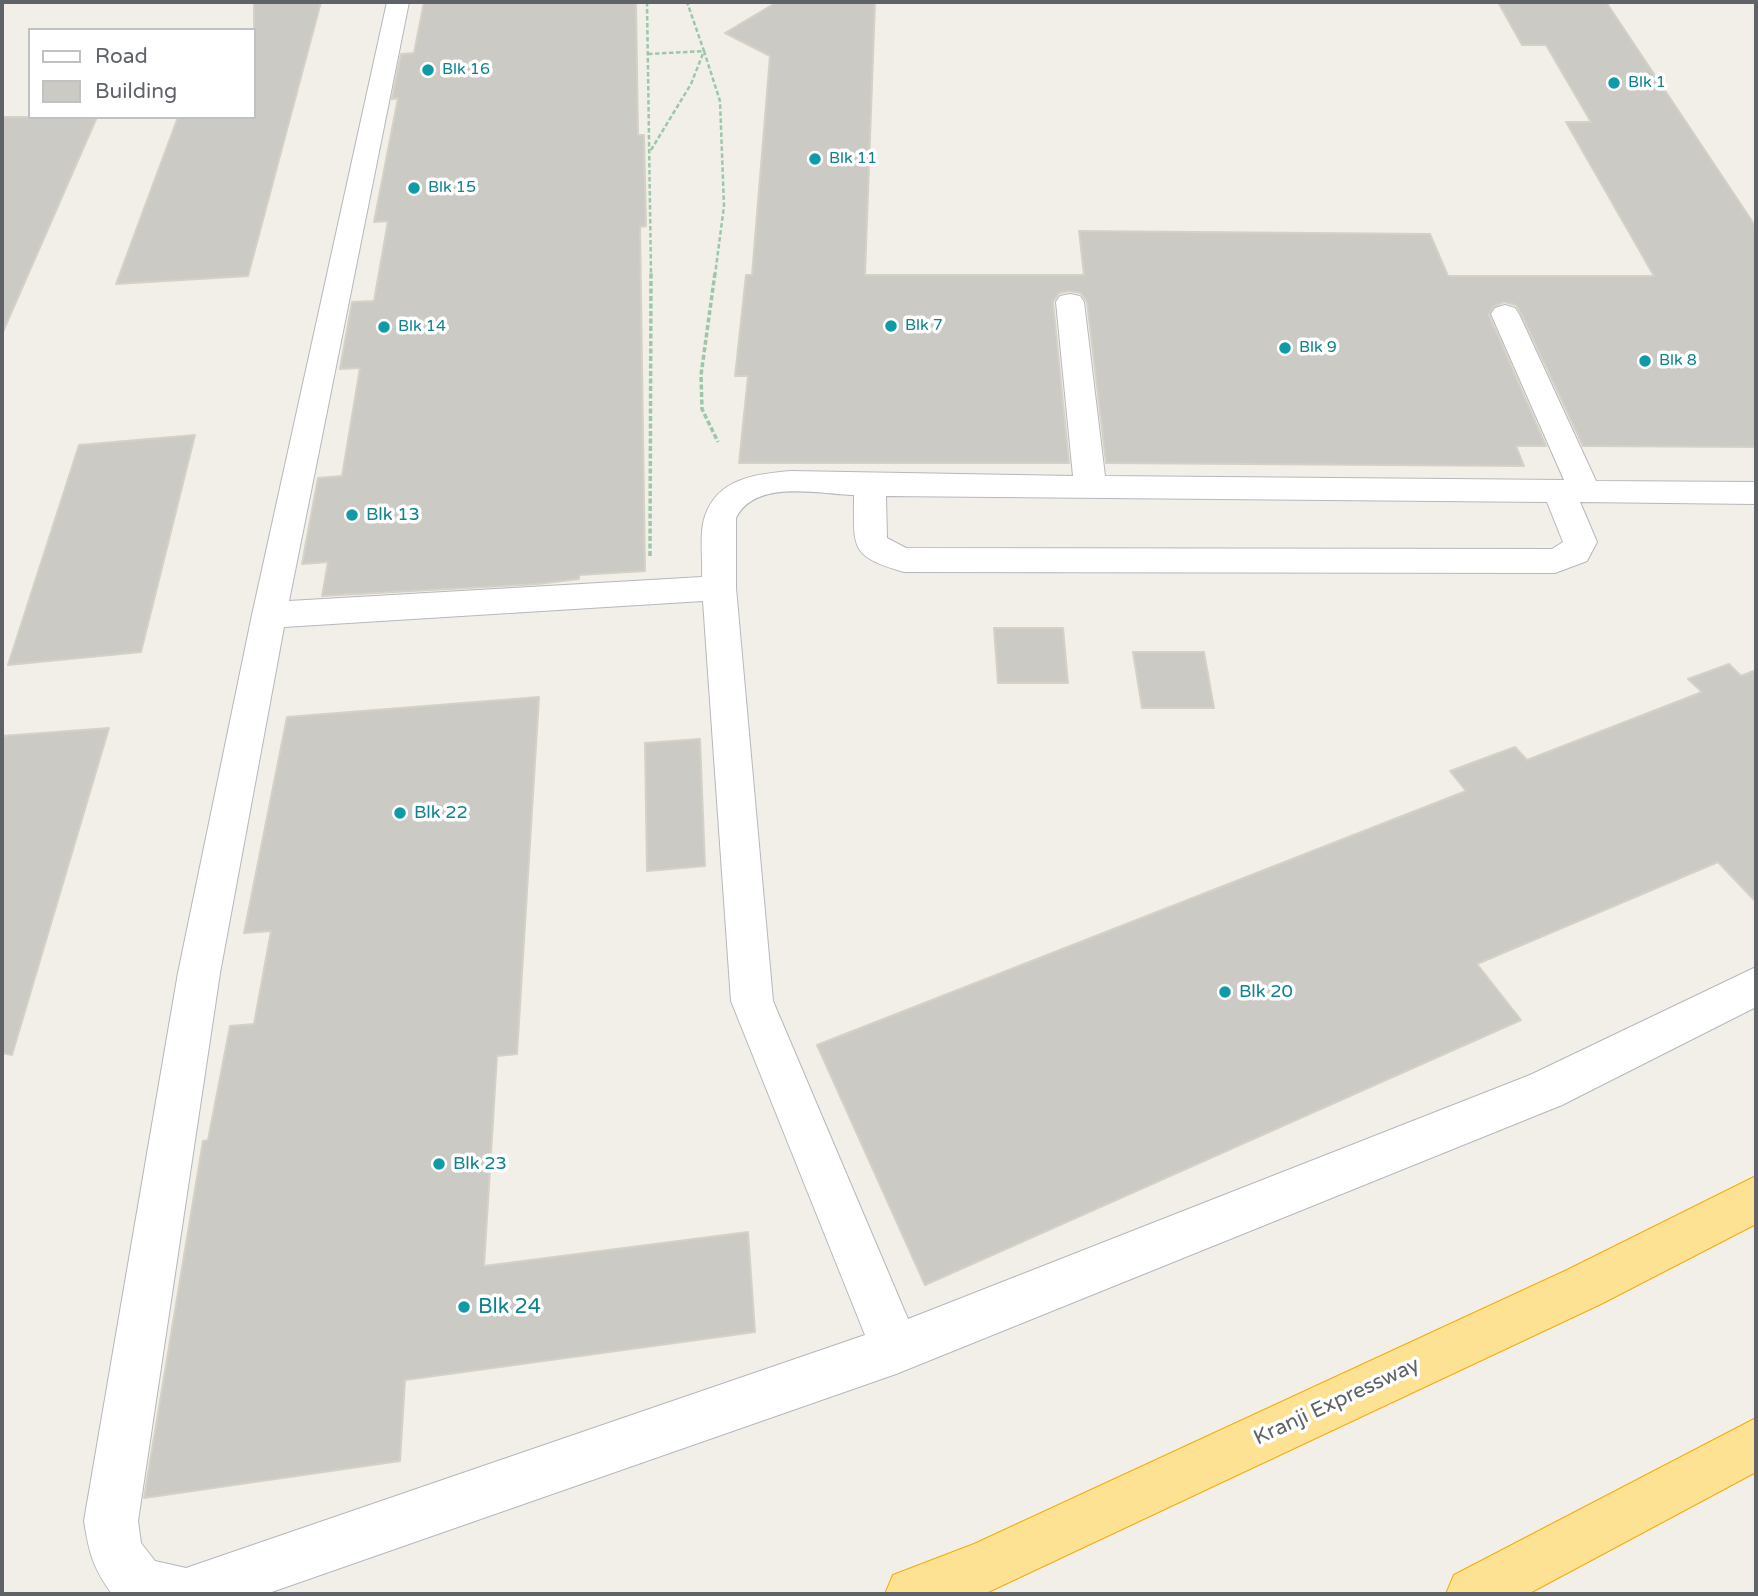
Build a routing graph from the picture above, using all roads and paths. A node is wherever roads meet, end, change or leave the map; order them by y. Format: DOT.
graph roads {
  1 [pos="398,2"];
  2 [pos="647,2"];
  3 [pos="687,2"];
  4 [pos="704,51"];
  5 [pos="648,54"];
  6 [pos="651,150"];
  7 [pos="1070,302"];
  8 [pos="1505,314"];
  9 [pos="718,442"];
  10 [pos="870,485"];
  11 [pos="1090,487"];
  12 [pos="1572,491"];
  13 [pos="1756,493"];
  14 [pos="719,588"];
  15 [pos="650,592"];
  16 [pos="270,615"];
  17 [pos="1756,986"];
  18 [pos="1756,1199"];
  19 [pos="896,1349"];
  20 [pos="1756,1444"];
  21 [pos="186,1594"];
  22 [pos="912,1594"];
  23 [pos="1473,1594"];
  1 -- 16 [label="lane"];
  2 -- 5 [label="path"];
  3 -- 4 [label="path"];
  4 -- 5 [label="path"];
  4 -- 6 [label="path"];
  4 -- 9 [label="path"];
  5 -- 6 [label="path"];
  6 -- 15 [label="path"];
  7 -- 11 [label="lane"];
  8 -- 12 [label="lane"];
  10 -- 11 [label="lane"];
  10 -- 12 [label="lane"];
  10 -- 14 [label="lane"];
  11 -- 12 [label="lane"];
  12 -- 13 [label="lane"];
  14 -- 15 [label="lane"];
  14 -- 19 [label="lane"];
  15 -- 16 [label="lane"];
  16 -- 21 [label="lane"];
  17 -- 19 [label="lane"];
  18 -- 22 [label="highway, Kranji Expressway"];
  19 -- 21 [label="lane"];
  20 -- 23 [label="highway"];
}
